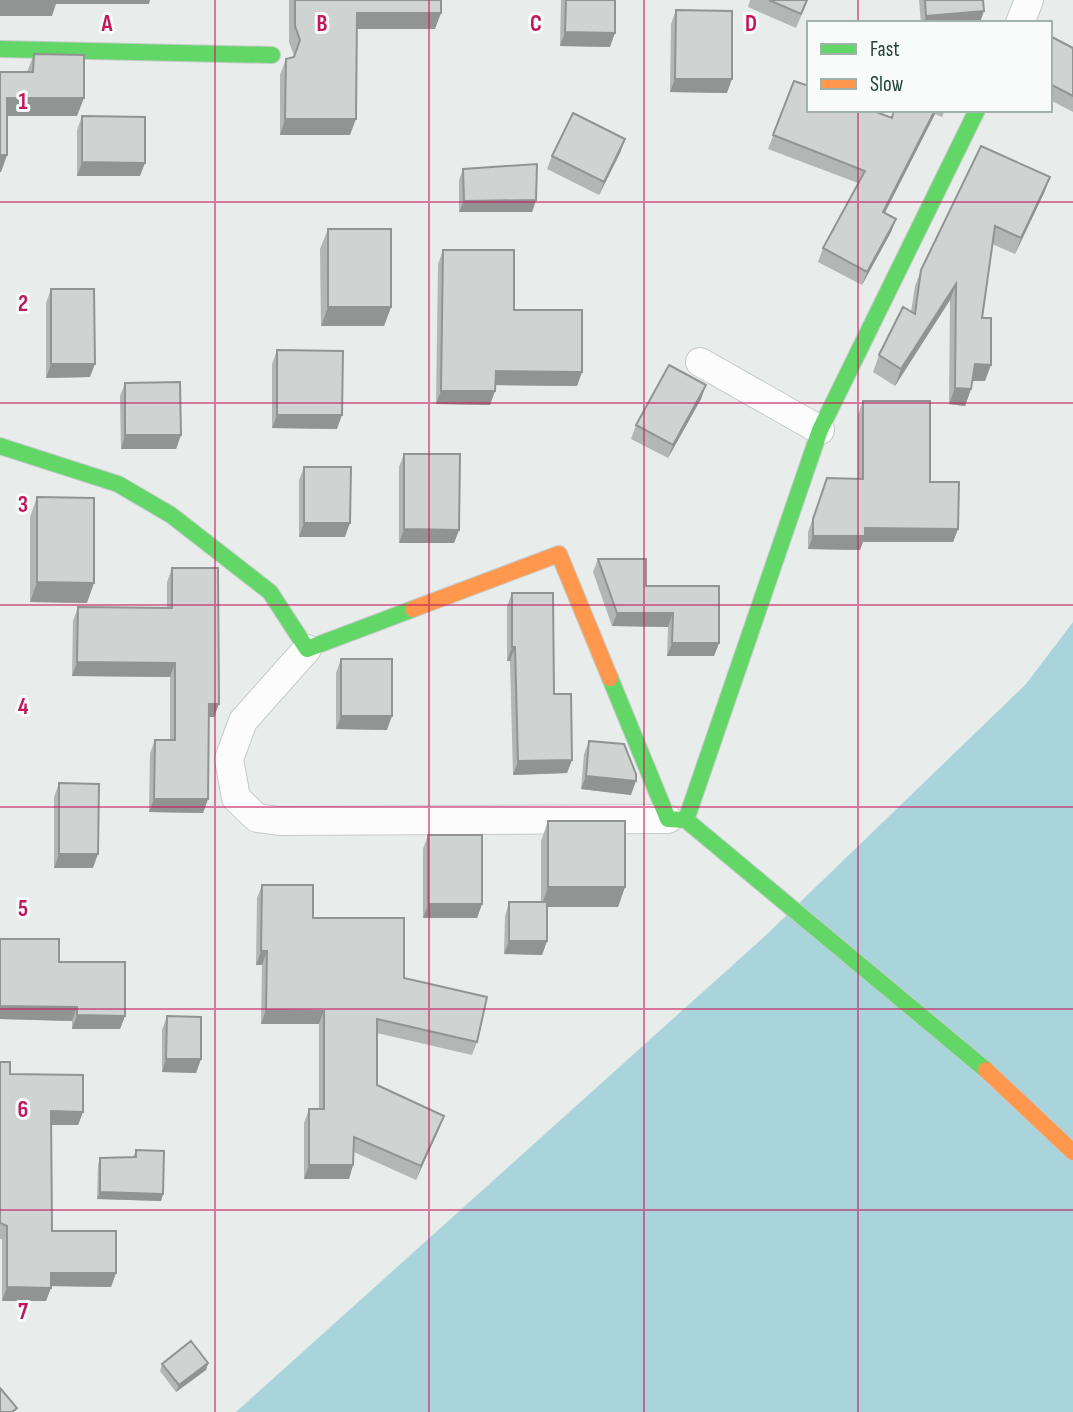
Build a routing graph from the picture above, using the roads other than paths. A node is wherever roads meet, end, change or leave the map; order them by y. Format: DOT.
graph roads {
  1 [pos="1029,0"];
  2 [pos="1021,21"];
  3 [pos="0,48"];
  4 [pos="272,55"];
  5 [pos="976,112"];
  6 [pos="700,362"];
  7 [pos="820,430"];
  8 [pos="0,446"];
  9 [pos="307,649"];
  10 [pos="677,819"];
  11 [pos="1073,1152"];
  1 -- 2 [label="street"];
  3 -- 4 [label="street"];
  5 -- 7 [label="street"];
  6 -- 7 [label="street"];
  7 -- 10 [label="street"];
  8 -- 9 [label="street"];
  9 -- 10 [label="street"];
  9 -- 10 [label="street"];
  10 -- 11 [label="street"];
}
